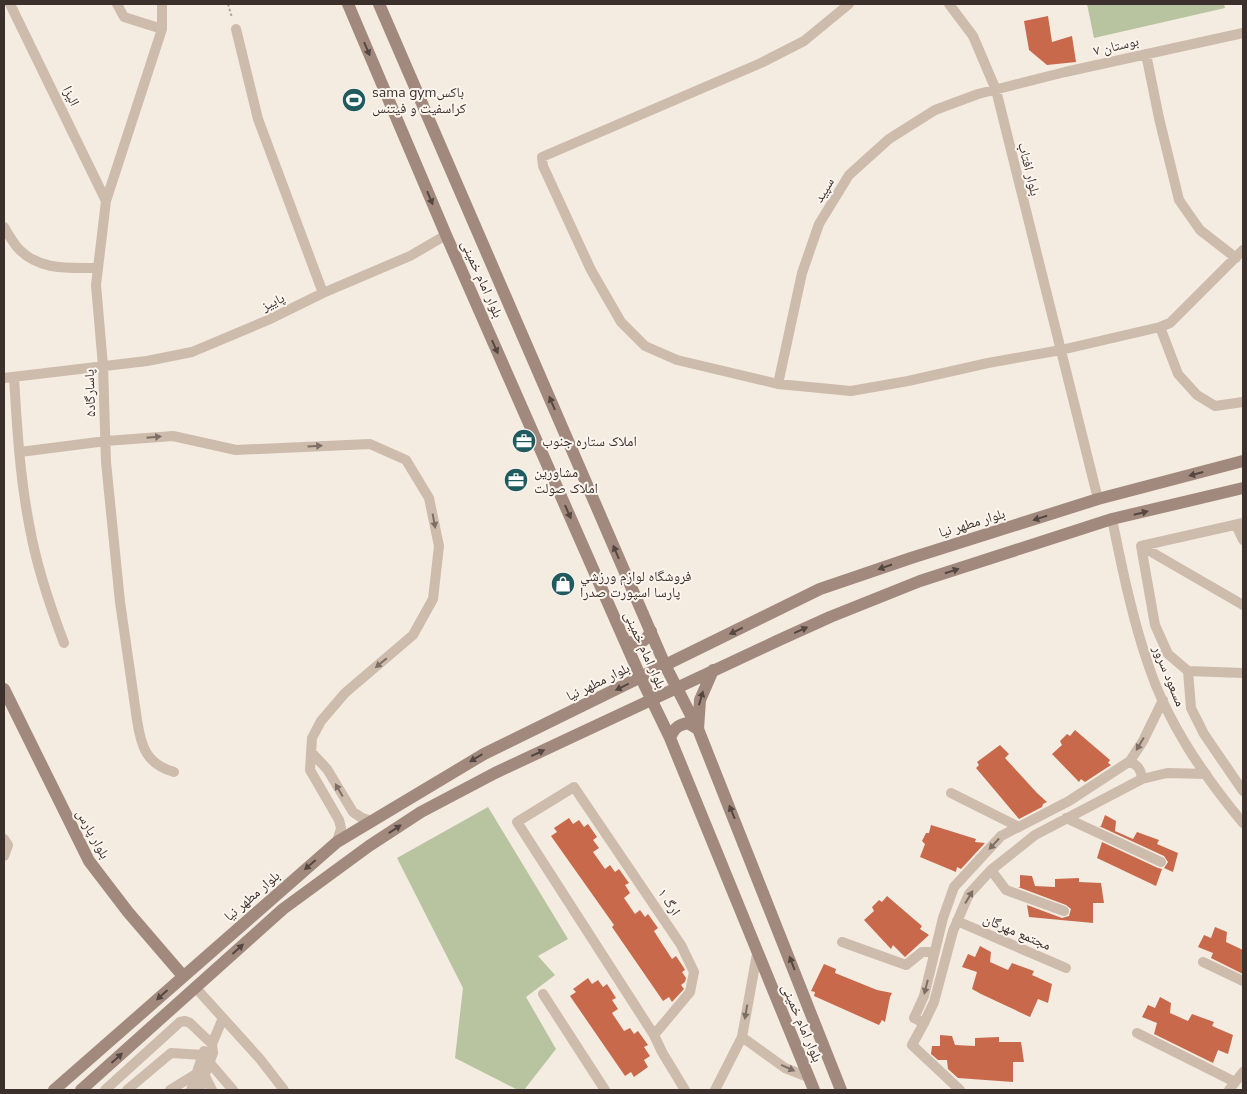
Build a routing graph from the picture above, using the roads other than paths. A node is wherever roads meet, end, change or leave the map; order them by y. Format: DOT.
graph roads {
  1 [pos="10,4"];
  2 [pos="117,4"];
  3 [pos="162,4"];
  4 [pos="348,4"];
  5 [pos="378,4"];
  6 [pos="849,4"];
  7 [pos="949,4"];
  8 [pos="162,29"];
  9 [pos="236,29"];
  10 [pos="1243,34"];
  11 [pos="1146,54"];
  12 [pos="996,90"];
  13 [pos="106,201"];
  14 [pos="4,227"];
  15 [pos="446,235"];
  16 [pos="1239,254"];
  17 [pos="98,268"];
  18 [pos="323,293"];
  19 [pos="1160,327"];
  20 [pos="1060,350"];
  21 [pos="103,366"];
  22 [pos="9,378"];
  23 [pos="778,384"];
  24 [pos="1243,402"];
  25 [pos="106,441"];
  26 [pos="20,452"];
  27 [pos="1243,461"];
  28 [pos="1243,488"];
  29 [pos="1098,499"];
  30 [pos="1112,520"];
  31 [pos="1240,524"];
  32 [pos="1243,540"];
  33 [pos="1141,546"];
  34 [pos="1243,605"];
  35 [pos="651,631"];
  36 [pos="625,641"];
  37 [pos="64,643"];
  38 [pos="665,665"];
  39 [pos="713,670"];
  40 [pos="1188,671"];
  41 [pos="1243,673"];
  42 [pos="641,678"];
  43 [pos="677,687"];
  44 [pos="4,690"];
  45 [pos="651,700"];
  46 [pos="1163,700"];
  47 [pos="698,729"];
  48 [pos="670,738"];
  49 [pos="311,752"];
  50 [pos="1130,761"];
  51 [pos="174,772"];
  52 [pos="1206,774"];
  53 [pos="1142,779"];
  54 [pos="1243,791"];
  55 [pos="951,793"];
  56 [pos="1066,818"];
  57 [pos="372,821"];
  58 [pos="1243,823"];
  59 [pos="1019,827"];
  60 [pos="355,830"];
  61 [pos="4,839"];
  62 [pos="337,842"];
  63 [pos="369,846"];
  64 [pos="4,856"];
  65 [pos="1161,862"];
  66 [pos="991,870"];
  67 [pos="1064,911"];
  68 [pos="957,921"];
  69 [pos="842,942"];
  70 [pos="934,952"];
  71 [pos="757,954"];
  72 [pos="1202,962"];
  73 [pos="1066,968"];
  74 [pos="183,976"];
  75 [pos="1243,981"];
  76 [pos="195,987"];
  77 [pos="543,994"];
  78 [pos="223,1018"];
  79 [pos="924,1023"];
  80 [pos="1137,1033"];
  81 [pos="654,1036"];
  82 [pos="742,1037"];
  83 [pos="212,1044"];
  84 [pos="206,1059"];
  85 [pos="1243,1072"];
  86 [pos="201,1075"];
  87 [pos="808,1077"];
  88 [pos="1232,1086"];
  89 [pos="54,1090"];
  90 [pos="81,1090"];
  91 [pos="106,1090"];
  92 [pos="126,1090"];
  93 [pos="170,1090"];
  94 [pos="191,1090"];
  95 [pos="199,1090"];
  96 [pos="212,1090"];
  97 [pos="233,1090"];
  98 [pos="284,1090"];
  99 [pos="606,1090"];
  100 [pos="686,1090"];
  101 [pos="715,1090"];
  102 [pos="814,1090"];
  103 [pos="841,1090"];
  104 [pos="960,1090"];
  1 -- 13 [label="street, الیزا"];
  2 -- 8 [label="street"];
  3 -- 8 [label="street, پاسارگاد۵"];
  4 -- 15 [label="main road, بلوار امام خمینی, one-way"];
  35 -- 5 [label="main road, بلوار امام خمینی, one-way"];
  6 -- 23 [label="street"];
  7 -- 12 [label="street, بلوار افتاب"];
  8 -- 13 [label="street, پاسارگاد۵"];
  9 -- 18 [label="street"];
  10 -- 11 [label="street, بوستان ۷"];
  11 -- 12 [label="street, بوستان ۷"];
  11 -- 16 [label="street"];
  12 -- 20 [label="street, بلوار افتاب"];
  12 -- 23 [label="street, سپید"];
  13 -- 17 [label="street, پاسارگاد۵"];
  14 -- 17 [label="street"];
  15 -- 18 [label="street, پاییز"];
  15 -- 36 [label="main road, بلوار امام خمینی, one-way"];
  16 -- 19 [label="street"];
  17 -- 21 [label="street, پاسارگاد۵"];
  18 -- 21 [label="street, پاییز"];
  19 -- 20 [label="street"];
  19 -- 24 [label="street"];
  20 -- 23 [label="street"];
  20 -- 29 [label="street, بلوار افتاب"];
  21 -- 22 [label="street, پاییز"];
  21 -- 25 [label="street, پاسارگاد۵"];
  22 -- 26 [label="street"];
  25 -- 26 [label="street"];
  25 -- 49 [label="street, one-way"];
  25 -- 51 [label="street, پاسارگاد۵"];
  26 -- 37 [label="street"];
  27 -- 29 [label="main road, بلوار مطهر نیا, one-way"];
  30 -- 28 [label="main road, one-way"];
  29 -- 38 [label="main road, بلوار مطهر نیا, one-way"];
  39 -- 30 [label="main road, one-way"];
  30 -- 46 [label="street, مسعود سرور"];
  31 -- 32 [label="street"];
  31 -- 33 [label="street"];
  33 -- 34 [label="street"];
  33 -- 40 [label="street"];
  35 -- 36 [label="main road"];
  35 -- 38 [label="main road, بلوار امام خمینی"];
  36 -- 42 [label="main road, بلوار امام خمینی"];
  38 -- 42 [label="main road, بلوار مطهر نیا"];
  38 -- 43 [label="main road, بلوار امام خمینی"];
  39 -- 43 [label="main road"];
  47 -- 39 [label="main road, one-way"];
  40 -- 41 [label="street"];
  40 -- 54 [label="street"];
  42 -- 45 [label="main road, بلوار امام خمینی"];
  42 -- 57 [label="main road, بلوار مطهر نیا, one-way"];
  43 -- 45 [label="main road"];
  43 -- 47 [label="main road, بلوار امام خمینی"];
  44 -- 74 [label="main road, بلوار پارس"];
  45 -- 48 [label="main road, بلوار امام خمینی"];
  63 -- 45 [label="main road, one-way"];
  46 -- 50 [label="street, one-way"];
  46 -- 52 [label="street, مسعود سرور"];
  47 -- 48 [label="main road"];
  103 -- 47 [label="main road, بلوار امام خمینی, one-way"];
  48 -- 71 [label="main road, بلوار امام خمینی"];
  57 -- 49 [label="street, one-way"];
  49 -- 62 [label="street"];
  50 -- 53 [label="street"];
  50 -- 59 [label="street"];
  52 -- 53 [label="street"];
  52 -- 58 [label="street, مسعود سرور"];
  53 -- 56 [label="street"];
  55 -- 59 [label="street"];
  56 -- 65 [label="street"];
  56 -- 66 [label="street"];
  57 -- 60 [label="main road, بلوار مطهر نیا"];
  59 -- 70 [label="street, one-way"];
  60 -- 62 [label="main road, بلوار مطهر نیا"];
  60 -- 63 [label="main road"];
  61 -- 64 [label="street"];
  62 -- 74 [label="main road, بلوار مطهر نیا, one-way"];
  76 -- 63 [label="main road, one-way"];
  66 -- 67 [label="street"];
  68 -- 66 [label="street, one-way"];
  68 -- 73 [label="street, مجتمع مهرگان"];
  68 -- 79 [label="street"];
  69 -- 70 [label="street"];
  70 -- 79 [label="street, one-way"];
  71 -- 82 [label="street, one-way"];
  71 -- 87 [label="main road, بلوار امام خمینی"];
  72 -- 75 [label="street"];
  74 -- 89 [label="main road, بلوار مطهر نیا, one-way"];
  76 -- 78 [label="street"];
  90 -- 76 [label="main road, one-way"];
  77 -- 99 [label="street"];
  78 -- 83 [label="street"];
  78 -- 98 [label="street"];
  79 -- 104 [label="street"];
  80 -- 88 [label="street"];
  81 -- 81 [label="street, ارگ ۱"];
  81 -- 100 [label="street"];
  82 -- 87 [label="street, one-way"];
  82 -- 101 [label="street"];
  83 -- 84 [label="street"];
  83 -- 91 [label="street"];
  84 -- 86 [label="street"];
  84 -- 92 [label="street"];
  84 -- 97 [label="street"];
  85 -- 88 [label="street"];
  86 -- 93 [label="street"];
  86 -- 94 [label="street"];
  86 -- 95 [label="street"];
  86 -- 96 [label="street"];
  87 -- 102 [label="main road, بلوار امام خمینی"];
}
